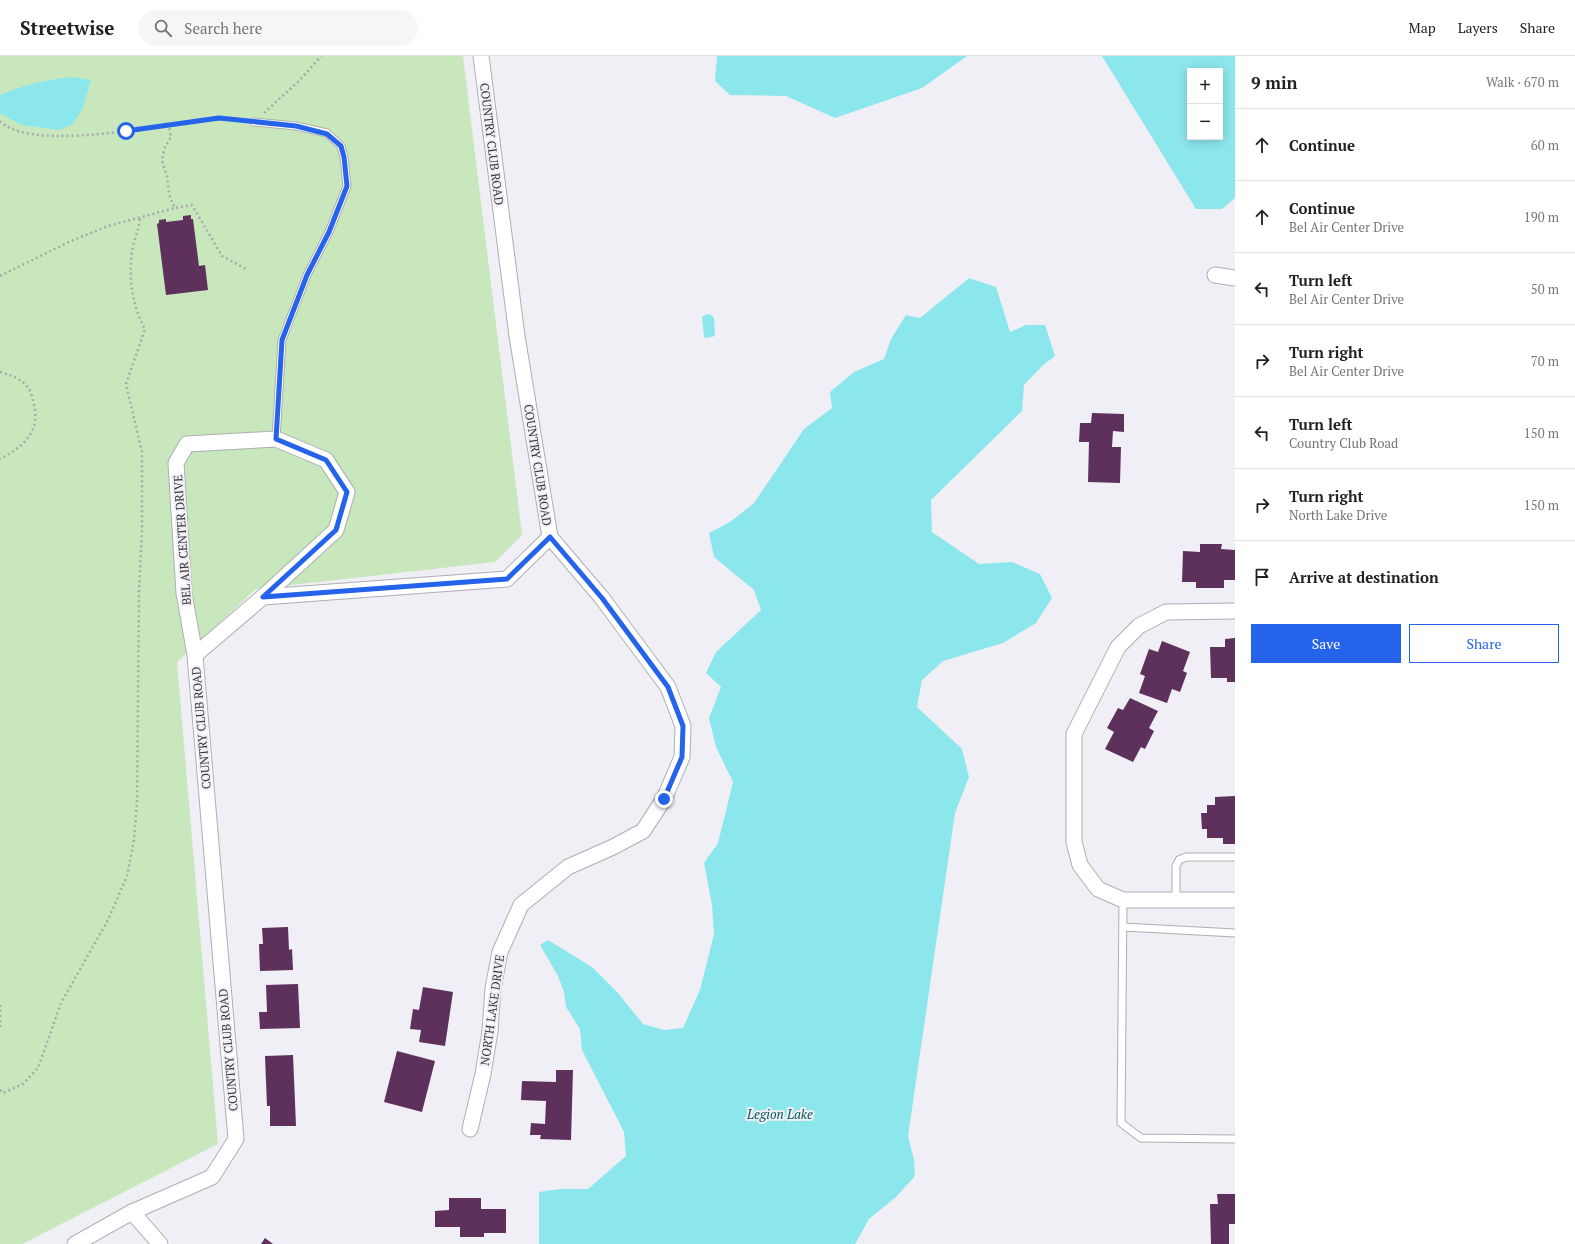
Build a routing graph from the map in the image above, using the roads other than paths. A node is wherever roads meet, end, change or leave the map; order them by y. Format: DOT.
graph roads {
  1 [pos="481,56"];
  2 [pos="254,122"];
  3 [pos="1215,275"];
  4 [pos="1235,278"];
  5 [pos="276,439"];
  6 [pos="550,537"];
  7 [pos="263,597"];
  8 [pos="1235,611"];
  9 [pos="195,655"];
  10 [pos="1235,857"];
  11 [pos="1123,900"];
  12 [pos="1176,900"];
  13 [pos="1235,900"];
  14 [pos="1123,927"];
  15 [pos="1235,933"];
  16 [pos="470,1129"];
  17 [pos="1235,1139"];
  18 [pos="132,1212"];
  19 [pos="75,1244"];
  20 [pos="160,1244"];
  1 -- 6 [label="street, COUNTRY CLUB ROAD"];
  2 -- 5 [label="lane"];
  3 -- 4 [label="street"];
  5 -- 7 [label="street, BEL AIR CENTER DRIVE"];
  5 -- 9 [label="street, BEL AIR CENTER DRIVE"];
  6 -- 7 [label="street, COUNTRY CLUB ROAD"];
  6 -- 16 [label="street, NORTH LAKE DRIVE"];
  7 -- 9 [label="street, COUNTRY CLUB ROAD"];
  8 -- 11 [label="street"];
  9 -- 18 [label="street, COUNTRY CLUB ROAD"];
  10 -- 12 [label="lane"];
  11 -- 12 [label="street"];
  11 -- 14 [label="lane"];
  12 -- 13 [label="street"];
  14 -- 15 [label="lane"];
  14 -- 17 [label="lane"];
  18 -- 19 [label="street, COUNTRY CLUB ROAD"];
  18 -- 20 [label="street"];
}
